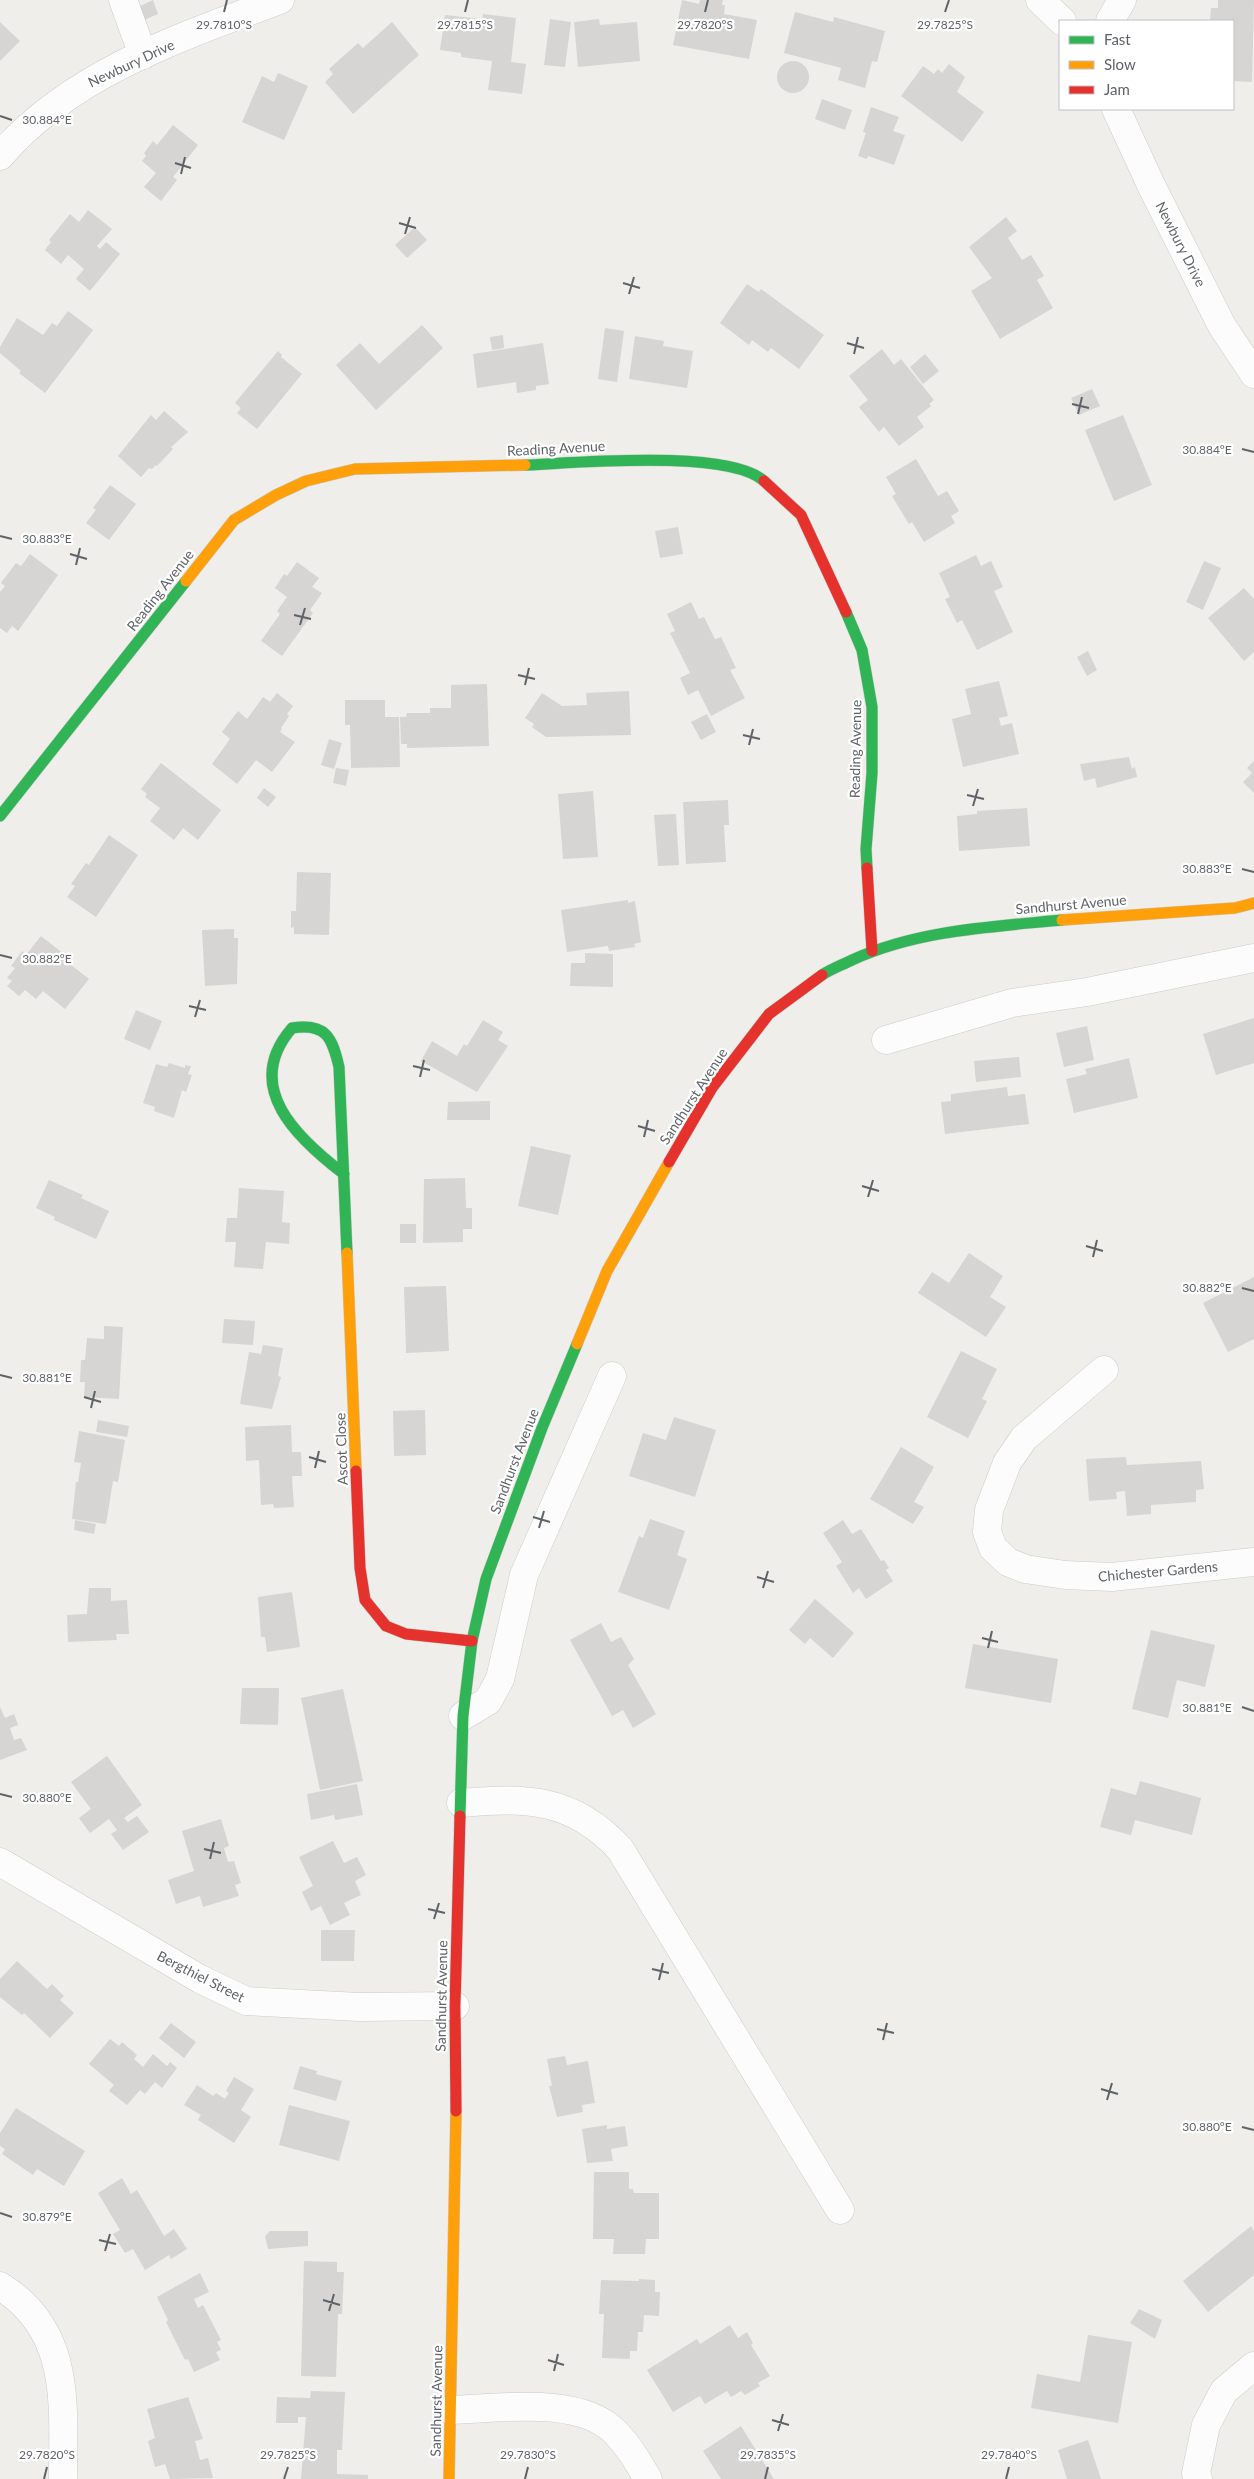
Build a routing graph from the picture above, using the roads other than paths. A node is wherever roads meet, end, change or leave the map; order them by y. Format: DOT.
graph roads {
  1 [pos="123,0"];
  2 [pos="280,0"];
  3 [pos="1040,0"];
  4 [pos="1122,0"];
  5 [pos="1061,20"];
  6 [pos="1111,20"];
  7 [pos="143,55"];
  8 [pos="1116,110"];
  9 [pos="0,156"];
  10 [pos="1254,374"];
  11 [pos="0,816"];
  12 [pos="1254,903"];
  13 [pos="872,951"];
  14 [pos="1254,958"];
  15 [pos="886,1040"];
  16 [pos="344,1174"];
  17 [pos="1104,1370"];
  18 [pos="612,1376"];
  19 [pos="1254,1562"];
  20 [pos="472,1642"];
  21 [pos="463,1716"];
  22 [pos="460,1803"];
  23 [pos="0,1862"];
  24 [pos="455,2006"];
  25 [pos="840,2210"];
  26 [pos="0,2286"];
  27 [pos="1254,2366"];
  28 [pos="450,2410"];
  29 [pos="63,2479"];
  30 [pos="450,2479"];
  31 [pos="648,2479"];
  32 [pos="1198,2479"];
  1 -- 7 [label="street"];
  2 -- 7 [label="street, Newbury Drive"];
  3 -- 5 [label="street"];
  4 -- 6 [label="street"];
  7 -- 9 [label="street, Newbury Drive"];
  8 -- 10 [label="street, Newbury Drive"];
  11 -- 13 [label="street, Reading Avenue"];
  12 -- 13 [label="street, Sandhurst Avenue"];
  13 -- 20 [label="street, Sandhurst Avenue"];
  14 -- 15 [label="street"];
  16 -- 16 [label="street, Ascot Close"];
  16 -- 20 [label="street, Ascot Close"];
  17 -- 19 [label="street, Chichester Gardens"];
  18 -- 21 [label="street"];
  20 -- 21 [label="street, Sandhurst Avenue"];
  21 -- 22 [label="street, Sandhurst Avenue"];
  22 -- 24 [label="street, Sandhurst Avenue"];
  22 -- 25 [label="street"];
  23 -- 24 [label="street, Bergthiel Street"];
  24 -- 28 [label="street, Sandhurst Avenue"];
  26 -- 29 [label="street"];
  27 -- 32 [label="street"];
  28 -- 30 [label="street, Sandhurst Avenue"];
  28 -- 31 [label="street"];
}
